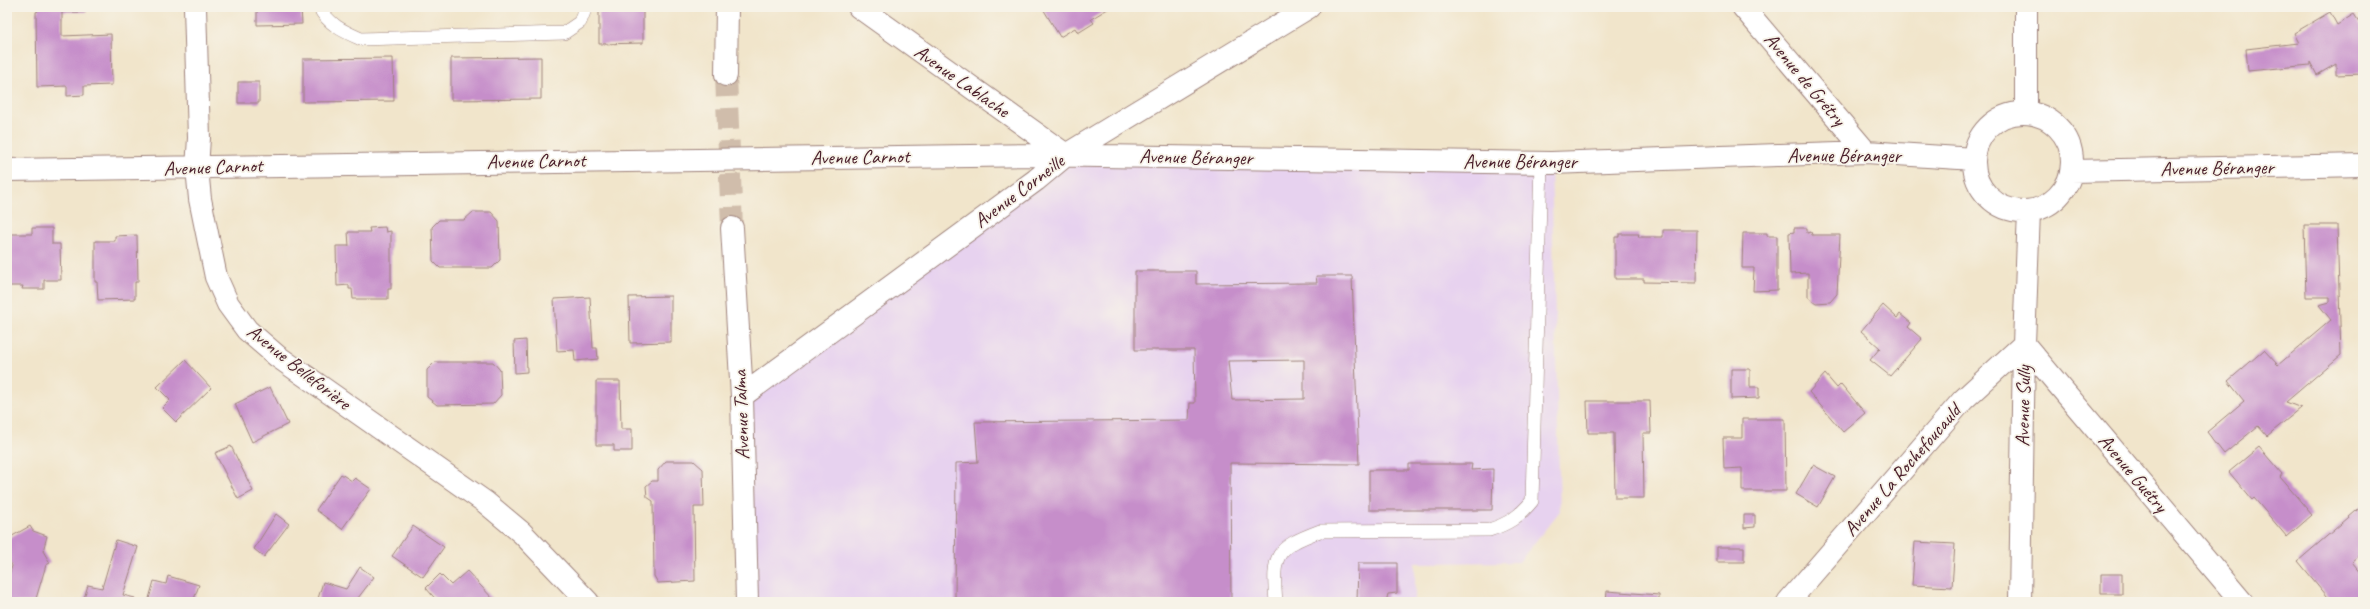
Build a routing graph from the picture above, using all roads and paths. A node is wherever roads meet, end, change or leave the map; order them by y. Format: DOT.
graph roads {
  1 [pos="195,7"];
  2 [pos="320,7"];
  3 [pos="586,7"];
  4 [pos="727,7"];
  5 [pos="859,7"];
  6 [pos="1309,7"];
  7 [pos="1743,7"];
  8 [pos="2026,7"];
  9 [pos="726,75"];
  10 [pos="2026,113"];
  11 [pos="1866,152"];
  12 [pos="1066,155"];
  13 [pos="1974,159"];
  14 [pos="1541,162"];
  15 [pos="2363,165"];
  16 [pos="197,168"];
  17 [pos="7,170"];
  18 [pos="2071,171"];
  19 [pos="2029,211"];
  20 [pos="732,228"];
  21 [pos="2024,344"];
  22 [pos="742,396"];
  23 [pos="588,602"];
  24 [pos="747,602"];
  25 [pos="1276,602"];
  26 [pos="1788,602"];
  27 [pos="2020,602"];
  28 [pos="2242,602"];
  1 -- 16 [label="street, Avenue Belleforière"];
  2 -- 3 [label="lane"];
  4 -- 9 [label="street"];
  5 -- 12 [label="street, Avenue Lablache"];
  6 -- 12 [label="street, Avenue Corneille"];
  7 -- 11 [label="street, Avenue de Grétry"];
  8 -- 10 [label="street"];
  10 -- 13 [label="street"];
  10 -- 18 [label="street"];
  11 -- 13 [label="street, Avenue Béranger"];
  11 -- 14 [label="street, Avenue Béranger"];
  12 -- 14 [label="street, Avenue Béranger"];
  12 -- 16 [label="street, Avenue Carnot"];
  12 -- 22 [label="street, Avenue Corneille"];
  13 -- 19 [label="street"];
  14 -- 25 [label="lane"];
  15 -- 18 [label="street, Avenue Béranger"];
  16 -- 17 [label="street, Avenue Carnot"];
  16 -- 23 [label="street, Avenue Belleforière"];
  18 -- 19 [label="street"];
  19 -- 21 [label="street, Avenue Sully"];
  20 -- 22 [label="street, Avenue Talma"];
  21 -- 26 [label="street, Avenue La Rochefoucauld"];
  21 -- 27 [label="street, Avenue Sully"];
  21 -- 28 [label="street, Avenue Guétry"];
  22 -- 24 [label="street, Avenue Talma"];
}
